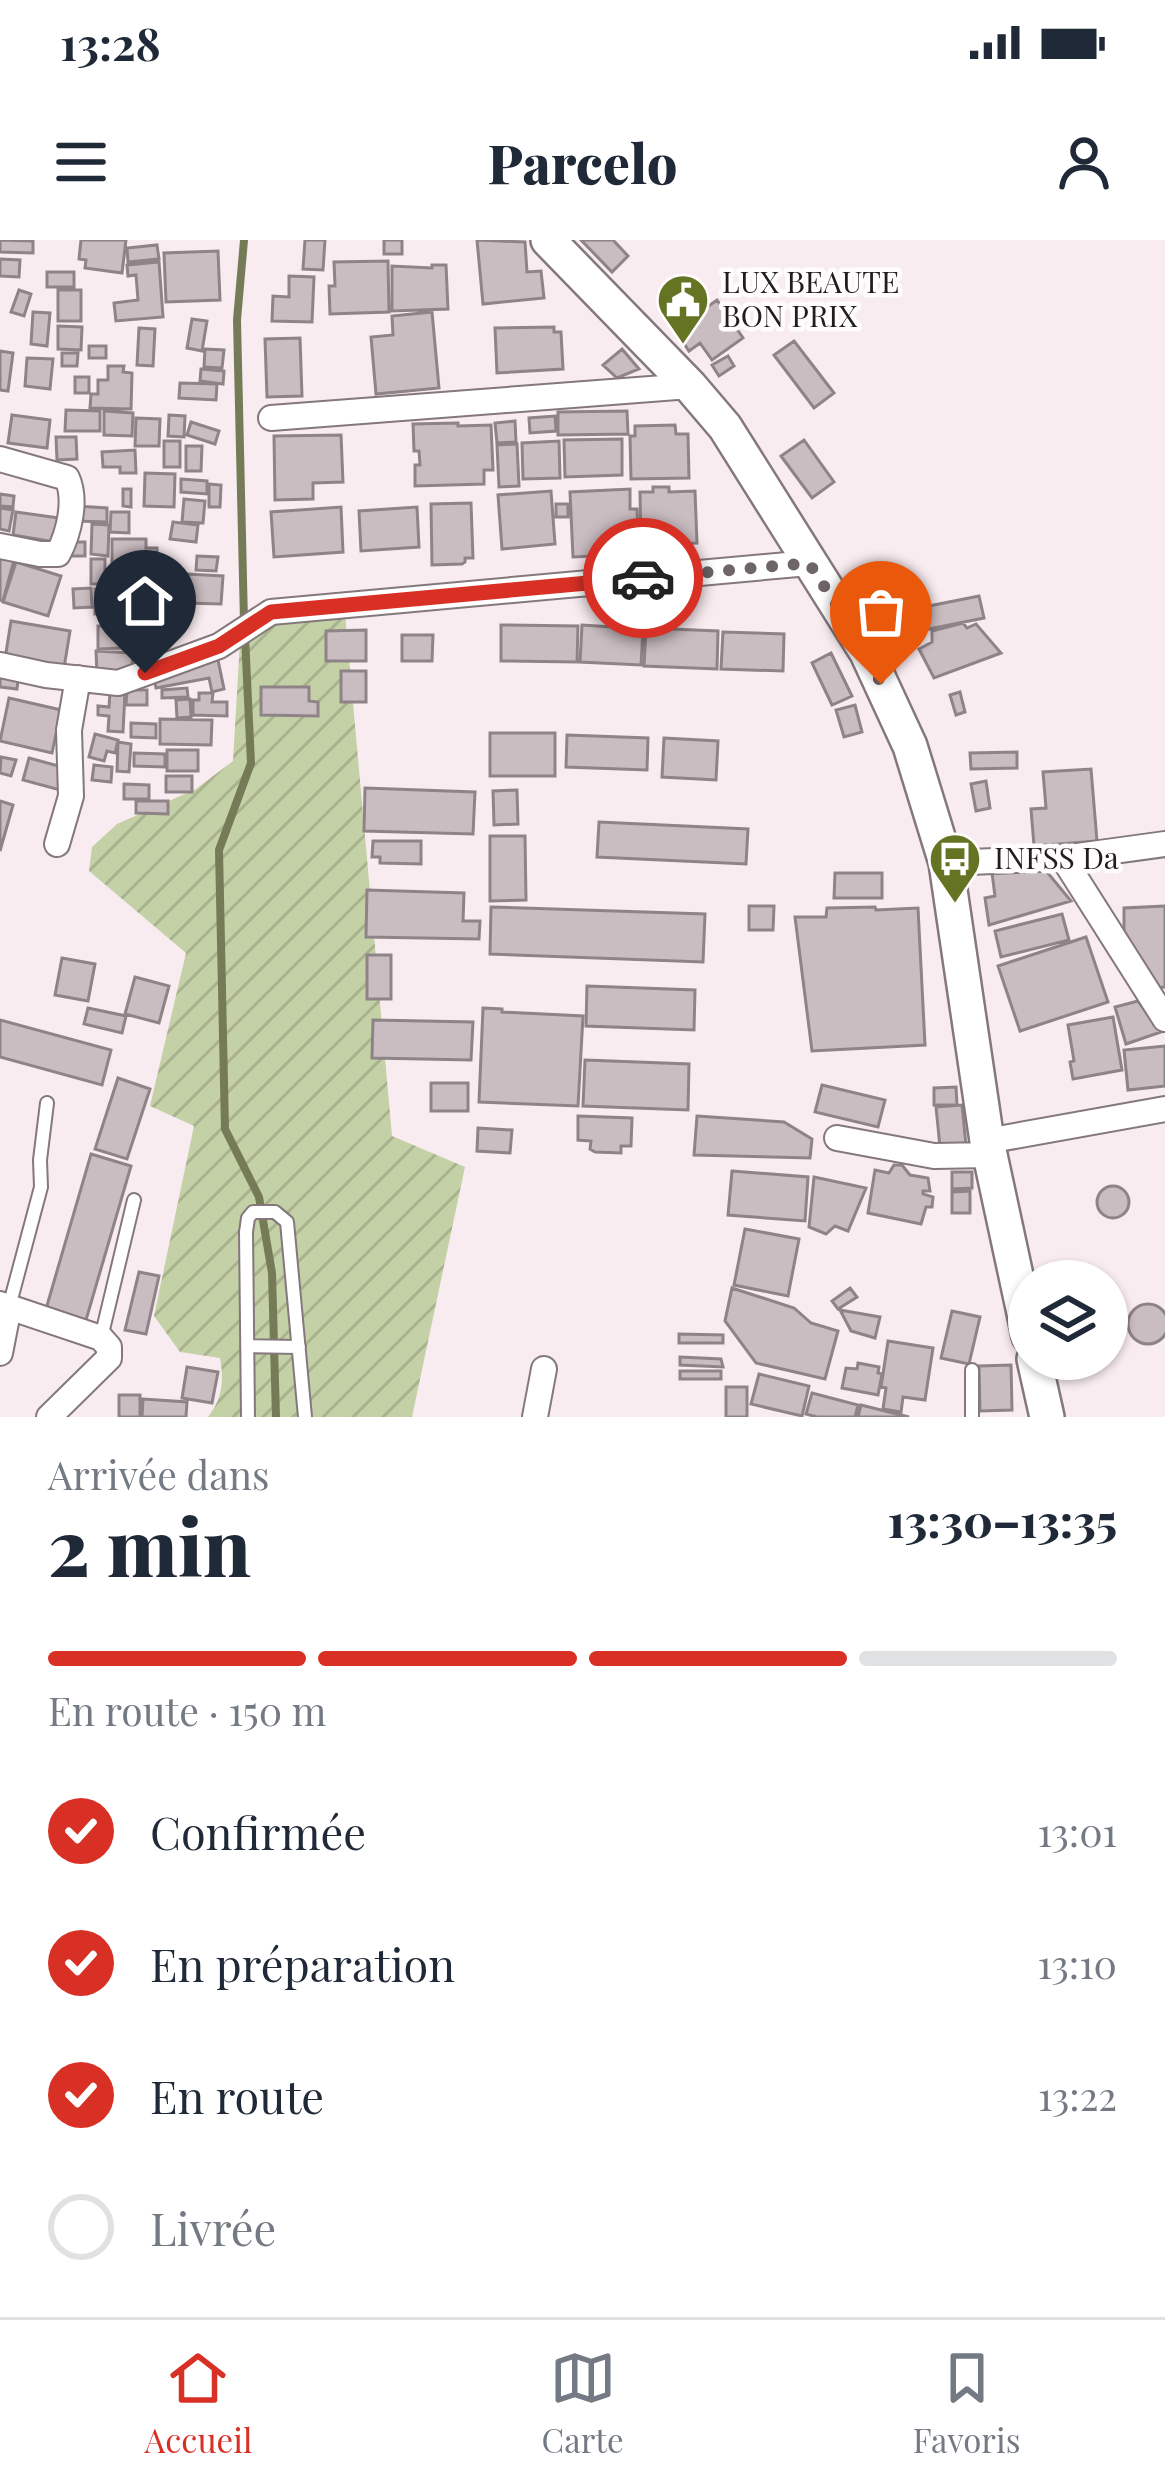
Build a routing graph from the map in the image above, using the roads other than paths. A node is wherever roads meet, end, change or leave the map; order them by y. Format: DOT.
graph roads {
  1 [pos="548,240"];
  2 [pos="690,386"];
  3 [pos="271,418"];
  4 [pos="0,459"];
  5 [pos="0,546"];
  6 [pos="809,563"];
  7 [pos="0,665"];
  8 [pos="78,678"];
  9 [pos="57,844"];
  10 [pos="1165,844"];
  11 [pos="1063,858"];
  12 [pos="946,862"];
  13 [pos="1165,1019"];
  14 [pos="47,1102"];
  15 [pos="1165,1109"];
  16 [pos="837,1138"];
  17 [pos="988,1148"];
  18 [pos="134,1201"];
  19 [pos="1012,1260"];
  20 [pos="4,1305"];
  21 [pos="101,1338"];
  22 [pos="247,1346"];
  23 [pos="292,1347"];
  24 [pos="0,1353"];
  25 [pos="544,1369"];
  26 [pos="972,1370"];
  27 [pos="1039,1380"];
  28 [pos="49,1417"];
  29 [pos="248,1417"];
  30 [pos="305,1417"];
  31 [pos="535,1417"];
  32 [pos="972,1417"];
  33 [pos="1047,1417"];
  1 -- 2 [label="street"];
  2 -- 3 [label="street"];
  2 -- 6 [label="street"];
  4 -- 5 [label="street"];
  6 -- 8 [label="street"];
  6 -- 12 [label="street"];
  7 -- 8 [label="street"];
  8 -- 9 [label="street"];
  10 -- 11 [label="street"];
  11 -- 12 [label="street"];
  11 -- 13 [label="street"];
  12 -- 17 [label="street"];
  14 -- 20 [label="lane"];
  15 -- 17 [label="street"];
  16 -- 17 [label="street"];
  17 -- 19 [label="street"];
  18 -- 21 [label="lane"];
  20 -- 21 [label="street"];
  20 -- 24 [label="street"];
  21 -- 28 [label="street"];
  22 -- 23 [label="lane"];
  22 -- 23 [label="lane"];
  22 -- 29 [label="lane"];
  23 -- 30 [label="lane"];
  25 -- 31 [label="street"];
  26 -- 32 [label="lane"];
  27 -- 33 [label="street"];
}
